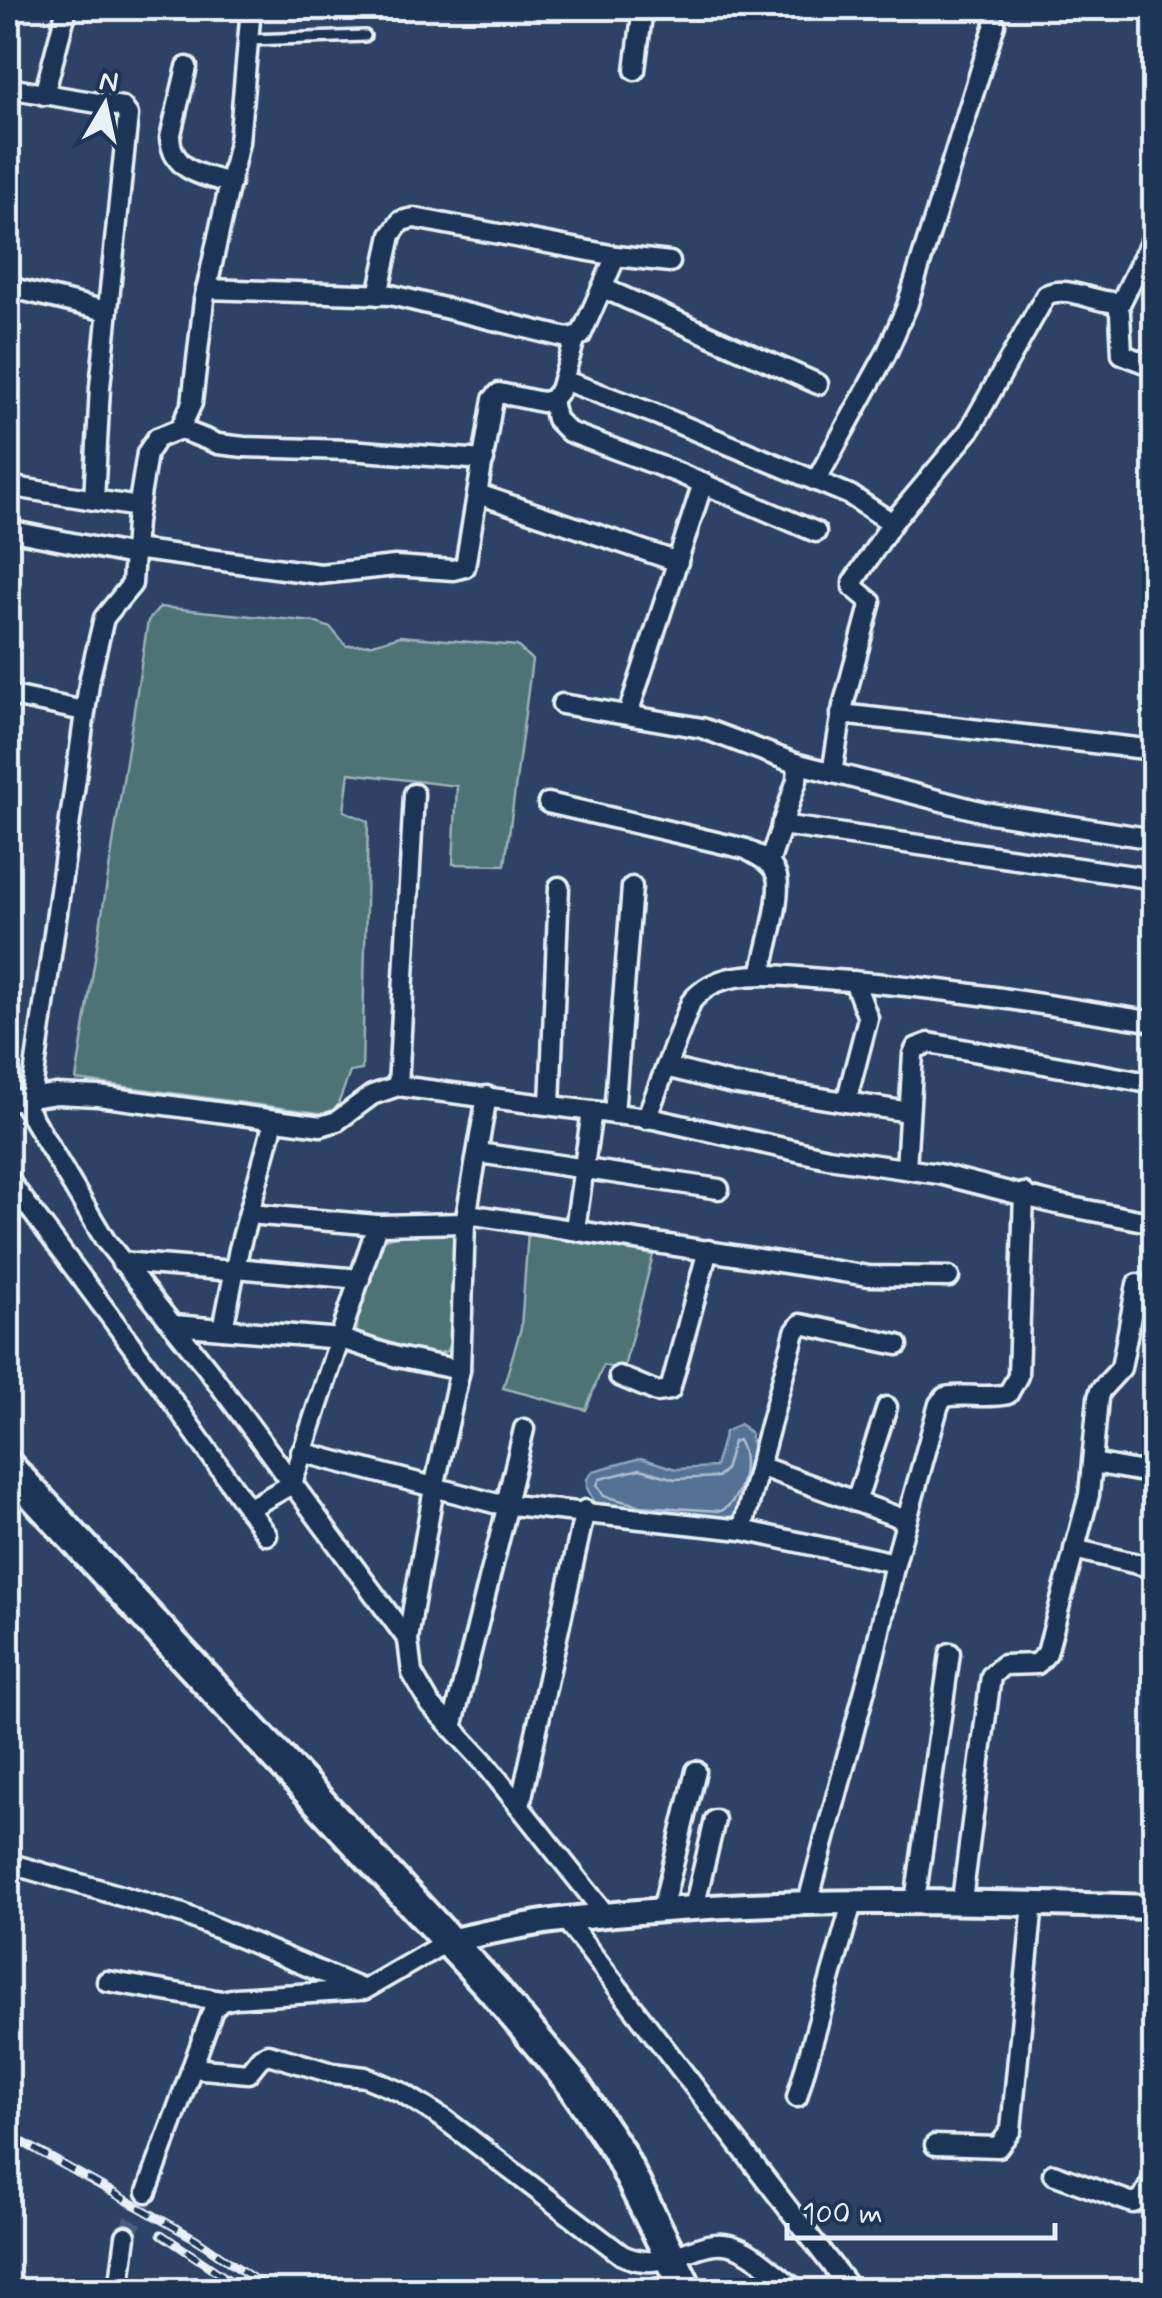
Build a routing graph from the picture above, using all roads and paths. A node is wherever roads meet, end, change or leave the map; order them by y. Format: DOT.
graph roads {
  1 [pos="67,8"];
  2 [pos="251,8"];
  3 [pos="644,8"];
  4 [pos="995,24"];
  5 [pos="365,36"];
  6 [pos="247,40"];
  7 [pos="187,67"];
  8 [pos="635,70"];
  9 [pos="8,88"];
  10 [pos="44,95"];
  11 [pos="231,182"];
  12 [pos="1154,235"];
  13 [pos="616,256"];
  14 [pos="670,262"];
  15 [pos="8,288"];
  16 [pos="603,288"];
  17 [pos="206,289"];
  18 [pos="378,295"];
  19 [pos="1116,303"];
  20 [pos="108,311"];
  21 [pos="576,336"];
  22 [pos="1154,367"];
  23 [pos="563,380"];
  24 [pos="818,384"];
  25 [pos="552,400"];
  26 [pos="180,429"];
  27 [pos="484,460"];
  28 [pos="816,481"];
  29 [pos="703,484"];
  30 [pos="8,486"];
  31 [pos="478,494"];
  32 [pos="94,500"];
  33 [pos="138,507"];
  34 [pos="892,522"];
  35 [pos="8,530"];
  36 [pos="816,532"];
  37 [pos="133,552"];
  38 [pos="678,562"];
  39 [pos="8,694"];
  40 [pos="562,704"];
  41 [pos="84,711"];
  42 [pos="628,714"];
  43 [pos="841,714"];
  44 [pos="1154,750"];
  45 [pos="795,763"];
  46 [pos="832,773"];
  47 [pos="414,794"];
  48 [pos="548,803"];
  49 [pos="781,826"];
  50 [pos="1154,840"];
  51 [pos="769,863"];
  52 [pos="1154,878"];
  53 [pos="559,887"];
  54 [pos="632,887"];
  55 [pos="761,975"];
  56 [pos="854,981"];
  57 [pos="1154,1022"];
  58 [pos="666,1067"];
  59 [pos="1154,1084"];
  60 [pos="398,1086"];
  61 [pos="487,1096"];
  62 [pos="20,1100"];
  63 [pos="846,1102"];
  64 [pos="550,1105"];
  65 [pos="592,1111"];
  66 [pos="909,1112"];
  67 [pos="614,1114"];
  68 [pos="646,1118"];
  69 [pos="274,1121"];
  70 [pos="479,1154"];
  71 [pos="583,1168"];
  72 [pos="906,1168"];
  73 [pos="8,1179"];
  74 [pos="720,1190"];
  75 [pos="1024,1194"];
  76 [pos="249,1214"];
  77 [pos="466,1218"];
  78 [pos="1154,1223"];
  79 [pos="376,1225"];
  80 [pos="574,1229"];
  81 [pos="708,1250"];
  82 [pos="121,1262"];
  83 [pos="235,1270"];
  84 [pos="949,1277"];
  85 [pos="360,1279"];
  86 [pos="1138,1284"];
  87 [pos="174,1325"];
  88 [pos="223,1329"];
  89 [pos="342,1339"];
  90 [pos="898,1345"];
  91 [pos="460,1370"];
  92 [pos="619,1376"];
  93 [pos="887,1407"];
  94 [pos="524,1429"];
  95 [pos="301,1452"];
  96 [pos="1093,1463"];
  97 [pos="8,1466"];
  98 [pos="760,1466"];
  99 [pos="1154,1474"];
  100 [pos="292,1484"];
  101 [pos="434,1488"];
  102 [pos="856,1502"];
  103 [pos="507,1504"];
  104 [pos="248,1508"];
  105 [pos="585,1510"];
  106 [pos="906,1520"];
  107 [pos="742,1530"];
  108 [pos="267,1535"];
  109 [pos="1074,1549"];
  110 [pos="895,1563"];
  111 [pos="1154,1568"];
  112 [pos="408,1640"];
  113 [pos="950,1653"];
  114 [pos="452,1728"];
  115 [pos="696,1771"];
  116 [pos="520,1806"];
  117 [pos="714,1820"];
  118 [pos="8,1863"];
  119 [pos="962,1900"];
  120 [pos="916,1901"];
  121 [pos="808,1902"];
  122 [pos="852,1902"];
  123 [pos="1034,1903"];
  124 [pos="1154,1907"];
  125 [pos="694,1908"];
  126 [pos="662,1910"];
  127 [pos="606,1915"];
  128 [pos="564,1919"];
  129 [pos="448,1941"];
  130 [pos="107,1981"];
  131 [pos="364,1990"];
  132 [pos="222,2001"];
  133 [pos="192,2068"];
  134 [pos="797,2097"];
  135 [pos="935,2145"];
  136 [pos="1053,2174"];
  137 [pos="1154,2177"];
  138 [pos="147,2192"];
  139 [pos="126,2236"];
  140 [pos="670,2258"];
  141 [pos="119,2290"];
  142 [pos="687,2290"];
  143 [pos="796,2290"];
  144 [pos="851,2290"];
  1 -- 10 [label="street"];
  2 -- 6 [label="street"];
  3 -- 8 [label="street"];
  4 -- 28 [label="street"];
  5 -- 6 [label="lane"];
  6 -- 11 [label="street"];
  7 -- 11 [label="street"];
  9 -- 10 [label="street"];
  10 -- 20 [label="street"];
  11 -- 17 [label="street"];
  12 -- 19 [label="street"];
  13 -- 14 [label="street"];
  13 -- 16 [label="street"];
  13 -- 18 [label="street"];
  15 -- 20 [label="street"];
  16 -- 21 [label="street"];
  16 -- 24 [label="street"];
  17 -- 18 [label="street"];
  17 -- 26 [label="street"];
  18 -- 21 [label="street"];
  19 -- 22 [label="street"];
  19 -- 34 [label="street"];
  20 -- 32 [label="street"];
  21 -- 23 [label="street"];
  23 -- 25 [label="street"];
  23 -- 28 [label="street"];
  25 -- 27 [label="street"];
  25 -- 29 [label="street"];
  26 -- 27 [label="street"];
  26 -- 33 [label="street"];
  27 -- 31 [label="street"];
  28 -- 34 [label="street"];
  29 -- 36 [label="street"];
  29 -- 38 [label="street"];
  30 -- 32 [label="street"];
  31 -- 37 [label="street"];
  31 -- 38 [label="street"];
  32 -- 33 [label="street"];
  33 -- 37 [label="street"];
  34 -- 43 [label="street"];
  35 -- 37 [label="street"];
  37 -- 41 [label="street"];
  38 -- 42 [label="street"];
  39 -- 41 [label="street"];
  40 -- 42 [label="street"];
  41 -- 62 [label="street"];
  42 -- 45 [label="street"];
  43 -- 44 [label="street"];
  43 -- 46 [label="street"];
  45 -- 46 [label="street"];
  45 -- 49 [label="street"];
  46 -- 50 [label="street"];
  47 -- 60 [label="street"];
  48 -- 51 [label="street"];
  49 -- 51 [label="street"];
  49 -- 52 [label="street"];
  51 -- 55 [label="street"];
  53 -- 64 [label="street"];
  54 -- 67 [label="street"];
  55 -- 56 [label="street"];
  55 -- 58 [label="street"];
  56 -- 57 [label="street"];
  56 -- 63 [label="street"];
  58 -- 63 [label="street"];
  58 -- 68 [label="street"];
  59 -- 66 [label="street"];
  60 -- 61 [label="street"];
  60 -- 69 [label="street"];
  61 -- 64 [label="street"];
  61 -- 70 [label="street"];
  62 -- 69 [label="street"];
  62 -- 82 [label="street"];
  63 -- 66 [label="street"];
  64 -- 65 [label="street"];
  65 -- 67 [label="street"];
  65 -- 71 [label="street"];
  66 -- 72 [label="street"];
  67 -- 68 [label="street"];
  68 -- 72 [label="street"];
  69 -- 76 [label="street"];
  70 -- 71 [label="street"];
  70 -- 77 [label="street"];
  71 -- 74 [label="street"];
  71 -- 80 [label="street"];
  72 -- 75 [label="street"];
  73 -- 104 [label="street"];
  75 -- 78 [label="street"];
  75 -- 106 [label="street"];
  76 -- 79 [label="street"];
  76 -- 83 [label="street"];
  77 -- 79 [label="street"];
  77 -- 80 [label="street"];
  77 -- 91 [label="street"];
  79 -- 85 [label="street"];
  80 -- 81 [label="street"];
  81 -- 84 [label="street"];
  81 -- 92 [label="street"];
  82 -- 83 [label="street"];
  82 -- 87 [label="street"];
  83 -- 85 [label="street"];
  83 -- 88 [label="street"];
  85 -- 89 [label="street"];
  86 -- 96 [label="street"];
  87 -- 88 [label="street"];
  87 -- 100 [label="street"];
  88 -- 89 [label="street"];
  89 -- 91 [label="street"];
  89 -- 95 [label="street"];
  90 -- 98 [label="street"];
  91 -- 101 [label="street"];
  93 -- 102 [label="street"];
  94 -- 103 [label="street"];
  95 -- 100 [label="street"];
  95 -- 101 [label="street"];
  96 -- 99 [label="street"];
  96 -- 109 [label="street"];
  97 -- 129 [label="main road"];
  98 -- 102 [label="street"];
  98 -- 107 [label="street"];
  100 -- 104 [label="street"];
  100 -- 112 [label="street"];
  101 -- 103 [label="street"];
  101 -- 112 [label="street"];
  102 -- 106 [label="street"];
  103 -- 105 [label="street"];
  103 -- 114 [label="street"];
  104 -- 108 [label="street"];
  105 -- 107 [label="street"];
  105 -- 116 [label="street"];
  106 -- 110 [label="street"];
  107 -- 110 [label="street"];
  109 -- 111 [label="street"];
  109 -- 119 [label="street"];
  110 -- 121 [label="street"];
  112 -- 114 [label="street"];
  113 -- 120 [label="street"];
  114 -- 116 [label="street"];
  115 -- 126 [label="street"];
  116 -- 127 [label="street"];
  117 -- 125 [label="street"];
  118 -- 131 [label="street"];
  119 -- 120 [label="street"];
  119 -- 123 [label="street"];
  120 -- 122 [label="street"];
  121 -- 122 [label="street"];
  121 -- 125 [label="street"];
  122 -- 134 [label="street"];
  123 -- 124 [label="street"];
  123 -- 135 [label="street"];
  125 -- 126 [label="street"];
  126 -- 127 [label="street"];
  127 -- 128 [label="street"];
  128 -- 129 [label="street"];
  128 -- 144 [label="street"];
  129 -- 131 [label="street"];
  129 -- 140 [label="main road"];
  130 -- 132 [label="street"];
  131 -- 132 [label="street"];
  132 -- 133 [label="street"];
  133 -- 138 [label="street"];
  133 -- 140 [label="street"];
  136 -- 137 [label="street"];
  139 -- 141 [label="street"];
  140 -- 142 [label="main road"];
  140 -- 143 [label="street"];
}
